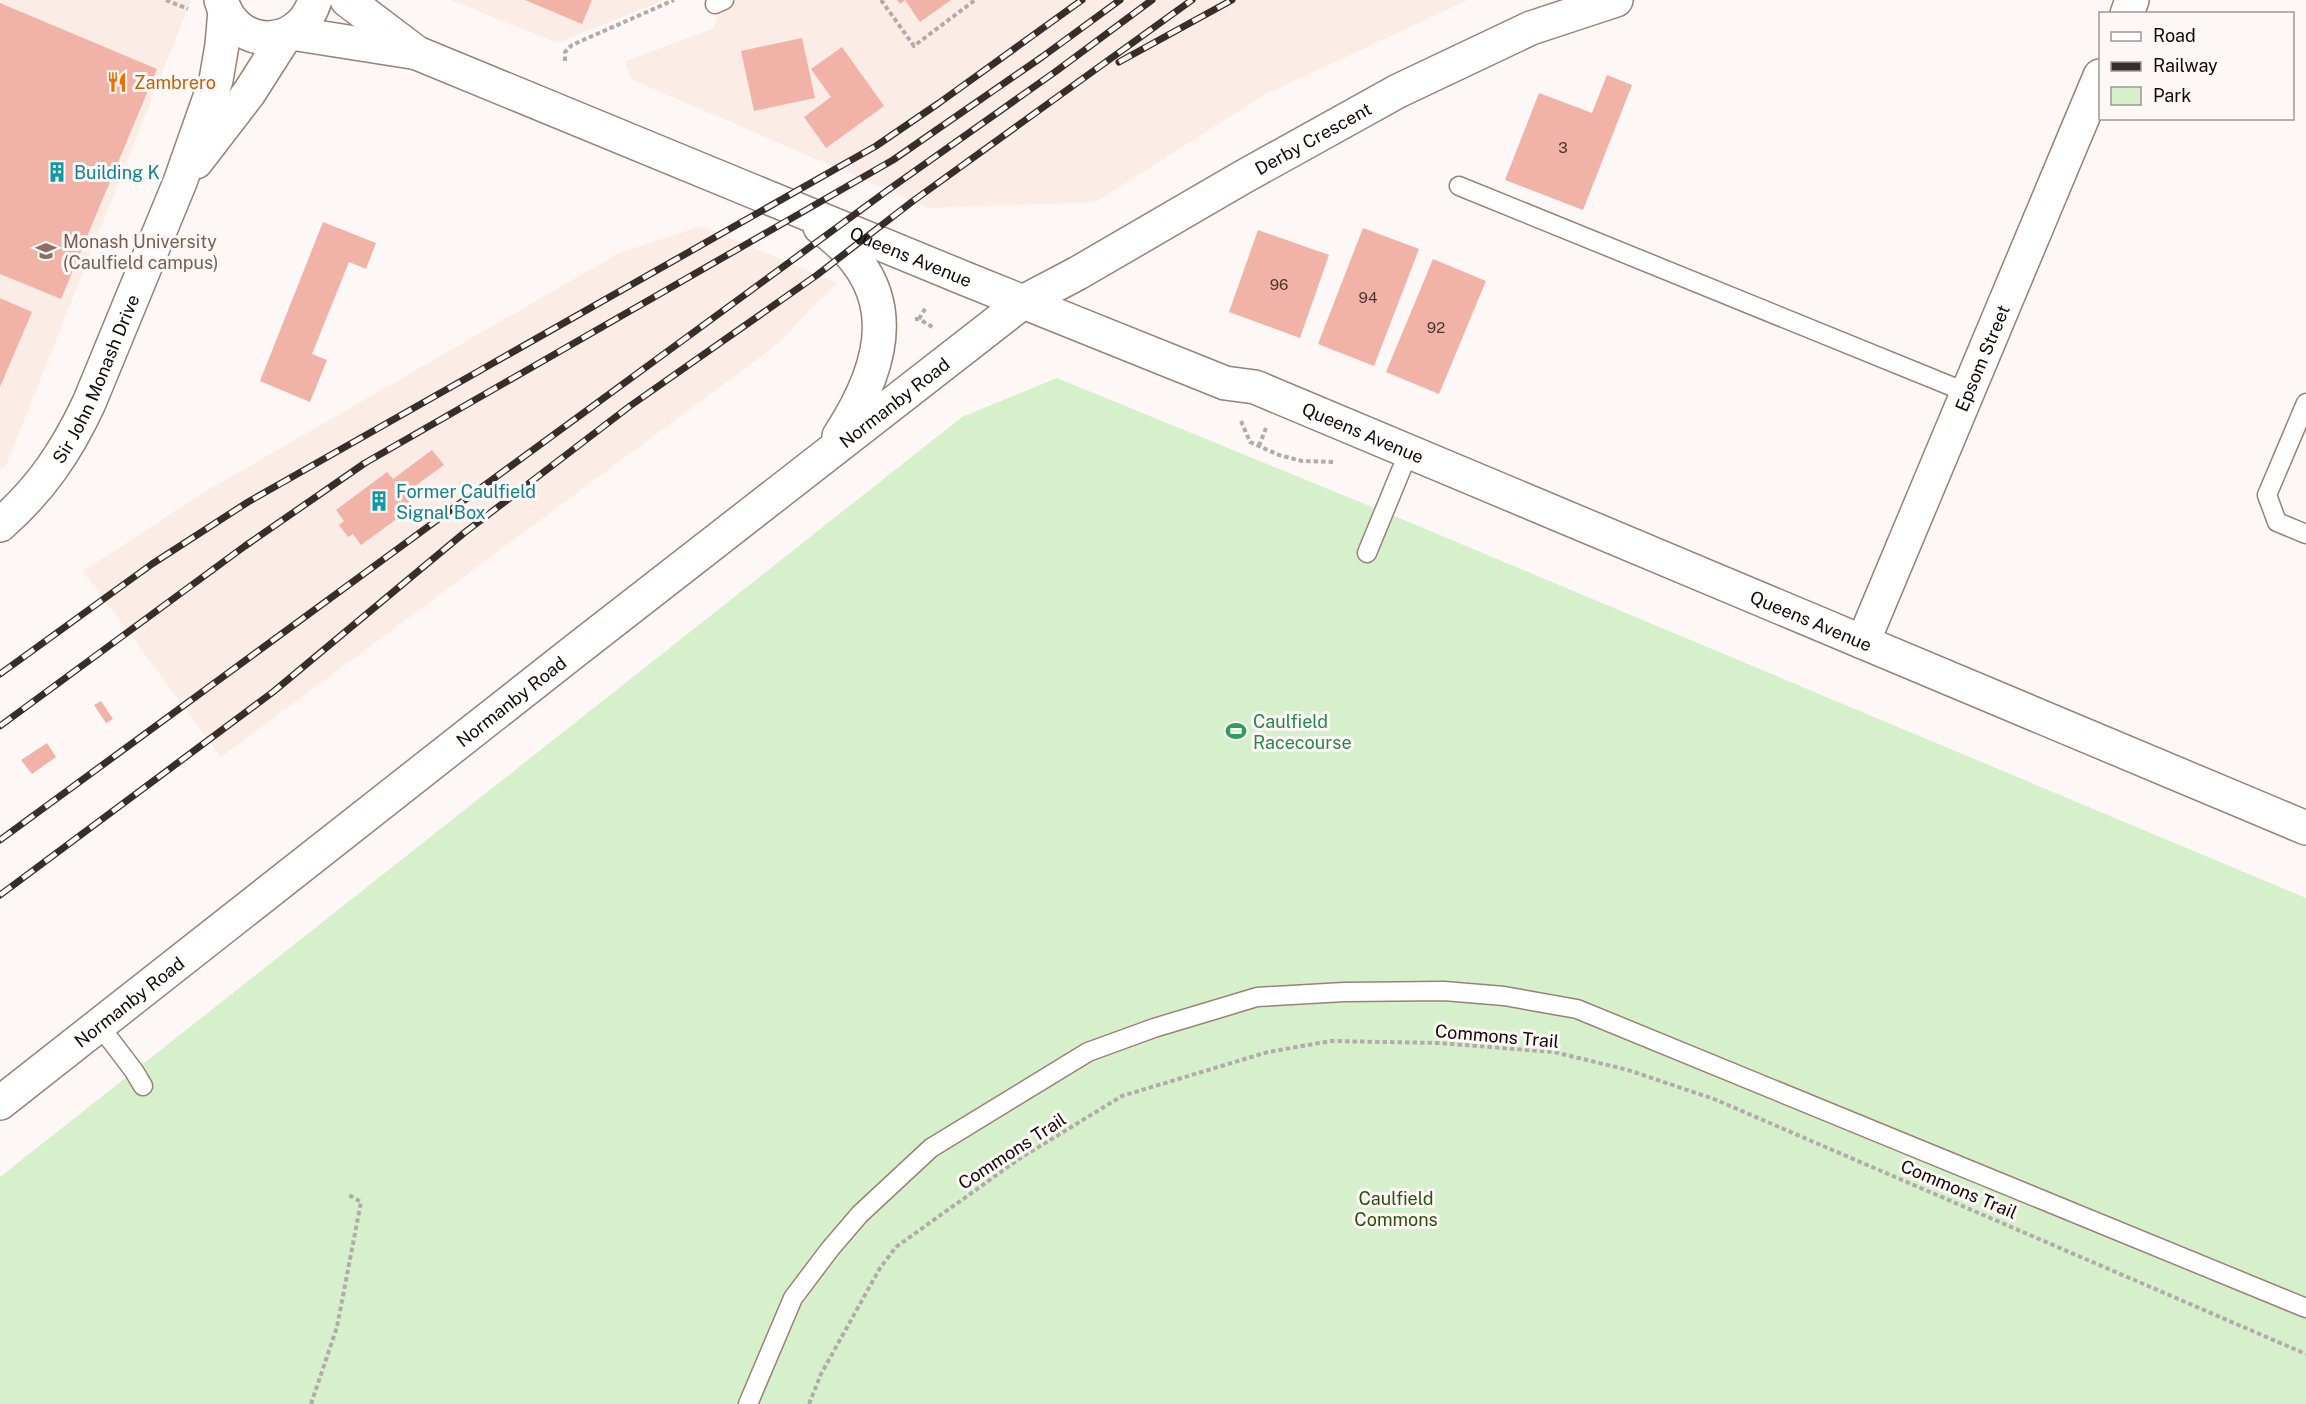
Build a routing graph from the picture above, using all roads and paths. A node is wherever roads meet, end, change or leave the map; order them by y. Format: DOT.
graph roads {
  1 [pos="166,0"];
  2 [pos="315,0"];
  3 [pos="347,0"];
  4 [pos="674,0"];
  5 [pos="881,0"];
  6 [pos="975,0"];
  7 [pos="1616,0"];
  8 [pos="215,4"];
  9 [pos="288,34"];
  10 [pos="417,53"];
  11 [pos="565,61"];
  12 [pos="2099,78"];
  13 [pos="180,182"];
  14 [pos="1459,186"];
  15 [pos="789,205"];
  16 [pos="1023,302"];
  17 [pos="926,307"];
  18 [pos="919,319"];
  19 [pos="1968,393"];
  20 [pos="2306,403"];
  21 [pos="1250,442"];
  22 [pos="1409,451"];
  23 [pos="828,453"];
  24 [pos="1302,461"];
  25 [pos="0,525"];
  26 [pos="2306,534"];
  27 [pos="1367,553"];
  28 [pos="1863,642"];
  29 [pos="2306,828"];
  30 [pos="99,1025"];
  31 [pos="143,1086"];
  32 [pos="0,1103"];
  33 [pos="349,1195"];
  34 [pos="2306,1308"];
  35 [pos="2306,1354"];
  36 [pos="311,1404"];
  37 [pos="748,1404"];
  38 [pos="809,1404"];
  1 -- 8 [label="path"];
  2 -- 9 [label="street, Sir John Monash Drive"];
  3 -- 10 [label="street, Queens Avenue"];
  4 -- 11 [label="path"];
  5 -- 6 [label="path"];
  7 -- 16 [label="street, Derby Crescent"];
  8 -- 9 [label="street, Queens Avenue"];
  8 -- 13 [label="street, Sir John Monash Drive"];
  9 -- 10 [label="street, Queens Avenue"];
  9 -- 13 [label="street, Sir John Monash Drive"];
  10 -- 15 [label="street, Queens Avenue"];
  12 -- 19 [label="street, Epsom Street"];
  13 -- 25 [label="street, Sir John Monash Drive"];
  14 -- 19 [label="lane"];
  15 -- 16 [label="street, Queens Avenue"];
  15 -- 23 [label="street"];
  16 -- 22 [label="street, Queens Avenue"];
  16 -- 23 [label="street, Normanby Road"];
  17 -- 18 [label="path"];
  19 -- 28 [label="street, Epsom Street"];
  20 -- 26 [label="lane"];
  21 -- 24 [label="path"];
  22 -- 27 [label="lane"];
  22 -- 28 [label="street, Queens Avenue"];
  23 -- 30 [label="street, Normanby Road"];
  28 -- 29 [label="street, Queens Avenue"];
  30 -- 31 [label="lane"];
  30 -- 32 [label="street, Normanby Road"];
  33 -- 36 [label="path"];
  34 -- 37 [label="lane"];
  35 -- 38 [label="path, Commons Trail"];
}
